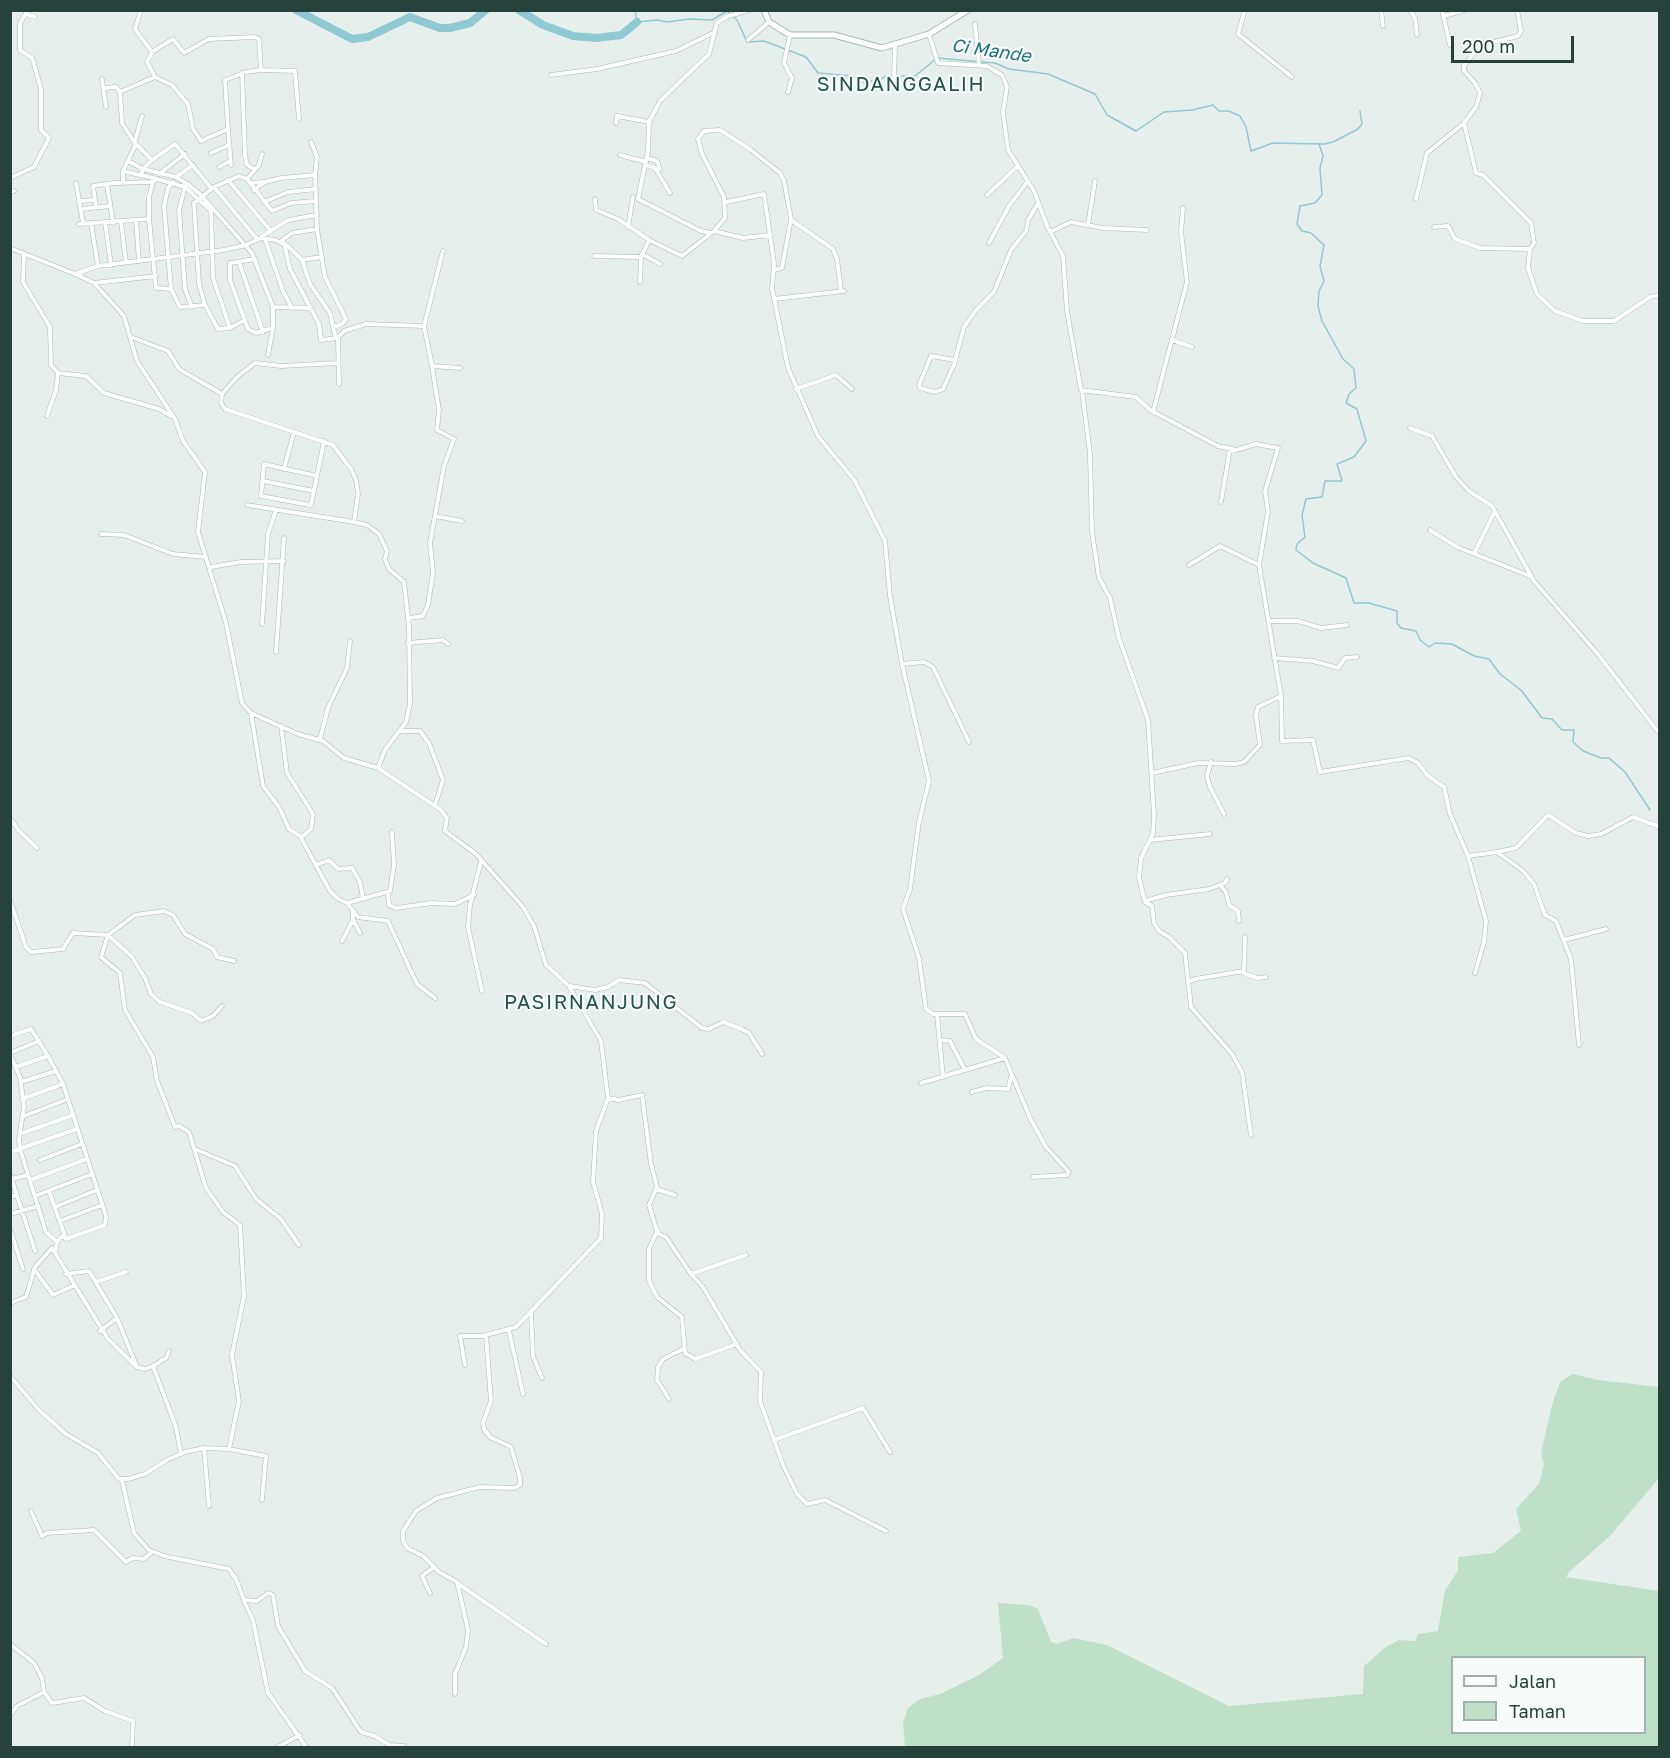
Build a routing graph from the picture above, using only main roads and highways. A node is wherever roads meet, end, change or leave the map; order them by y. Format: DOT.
graph roads {
  1 [pos="764,10"];
  2 [pos="968,10"];
  1 -- 2 [label="main road"];
}
